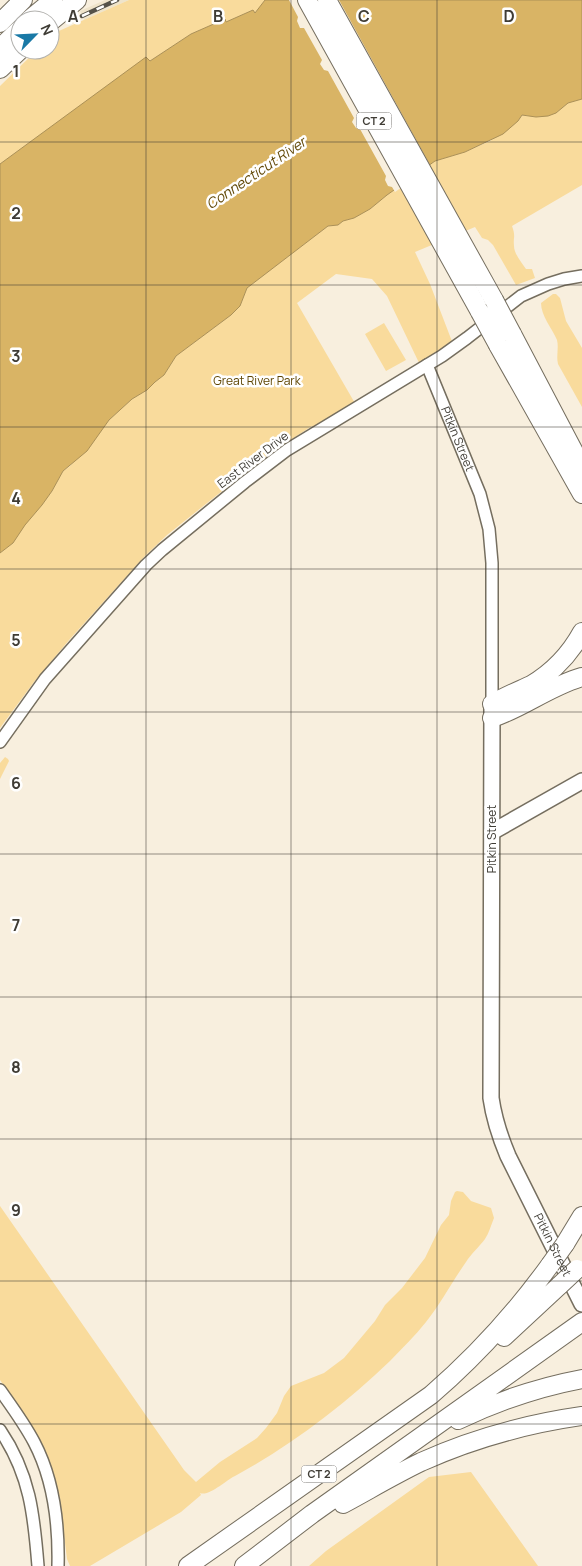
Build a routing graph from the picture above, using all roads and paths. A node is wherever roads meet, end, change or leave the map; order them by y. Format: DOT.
graph roads {
  1 [pos="10,0"];
  2 [pos="23,0"];
  3 [pos="52,0"];
  4 [pos="77,0"];
  5 [pos="307,0"];
  6 [pos="327,0"];
  7 [pos="40,10"];
  8 [pos="60,14"];
  9 [pos="0,15"];
  10 [pos="0,22"];
  11 [pos="10,38"];
  12 [pos="0,48"];
  13 [pos="10,60"];
  14 [pos="0,69"];
  15 [pos="449,238"];
  16 [pos="582,276"];
  17 [pos="505,339"];
  18 [pos="427,365"];
  19 [pos="582,452"];
  20 [pos="582,467"];
  21 [pos="581,495"];
  22 [pos="582,632"];
  23 [pos="582,677"];
  24 [pos="492,711"];
  25 [pos="0,742"];
  26 [pos="582,781"];
  27 [pos="492,832"];
  28 [pos="582,1216"];
  29 [pos="580,1267"];
  30 [pos="582,1304"];
  31 [pos="581,1325"];
  32 [pos="582,1379"];
  33 [pos="449,1380"];
  34 [pos="1,1395"];
  35 [pos="582,1416"];
  36 [pos="0,1430"];
  37 [pos="419,1438"];
  38 [pos="279,1539"];
  39 [pos="38,1566"];
  40 [pos="58,1566"];
  41 [pos="188,1566"];
  42 [pos="244,1566"];
  1 -- 9 [label="highway"];
  2 -- 10 [label="highway"];
  3 -- 7 [label="highway"];
  4 -- 8 [label="highway"];
  5 -- 15 [label="highway, CT 2"];
  6 -- 15 [label="highway, CT 2"];
  11 -- 12 [label="highway"];
  13 -- 14 [label="highway"];
  15 -- 17 [label="highway, CT 2, bridge"];
  15 -- 17 [label="highway, CT 2, bridge"];
  16 -- 18 [label="street, East River Drive"];
  17 -- 19 [label="highway"];
  17 -- 20 [label="highway, CT 2"];
  17 -- 21 [label="highway, CT 2"];
  18 -- 24 [label="street, Pitkin Street"];
  18 -- 25 [label="street, East River Drive"];
  22 -- 24 [label="highway"];
  23 -- 24 [label="highway"];
  24 -- 27 [label="main road, Pitkin Street"];
  26 -- 27 [label="main road"];
  27 -- 30 [label="main road, Pitkin Street"];
  28 -- 33 [label="highway, CT 2, bridge"];
  29 -- 33 [label="highway, bridge"];
  31 -- 37 [label="highway, CT 2"];
  32 -- 37 [label="highway"];
  33 -- 41 [label="highway, CT 2"];
  34 -- 40 [label="street"];
  35 -- 38 [label="highway"];
  36 -- 39 [label="street"];
  37 -- 38 [label="highway, CT 2"];
  38 -- 42 [label="highway, CT 2"];
}
